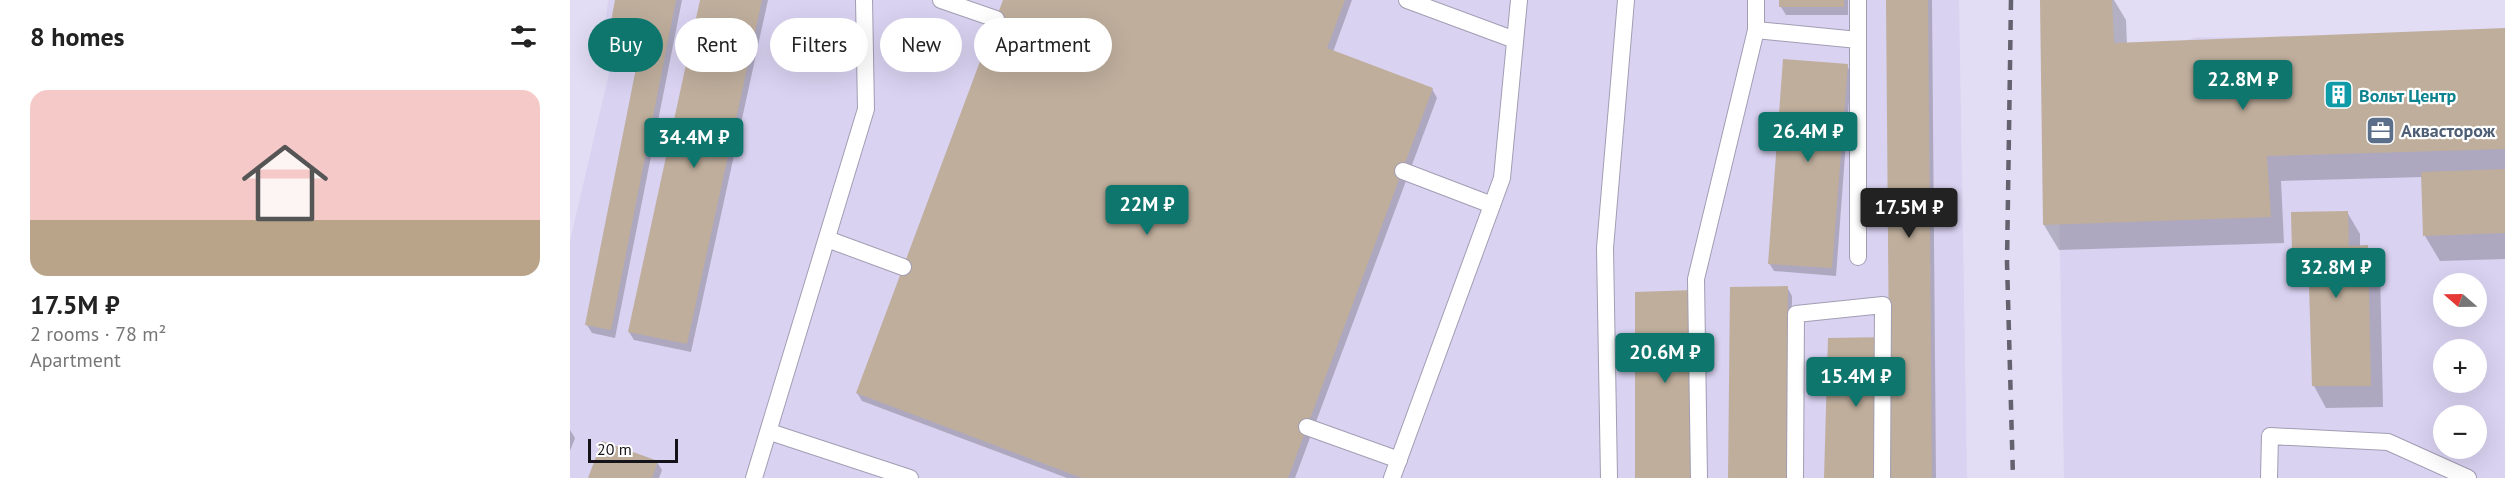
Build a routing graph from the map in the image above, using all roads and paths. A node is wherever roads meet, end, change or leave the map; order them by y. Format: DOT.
graph roads {
  1 [pos="864,0"];
  2 [pos="940,0"];
  3 [pos="1407,0"];
  4 [pos="1519,0"];
  5 [pos="1626,0"];
  6 [pos="1756,0"];
  7 [pos="1858,0"];
  8 [pos="993,18"];
  9 [pos="1756,30"];
  10 [pos="1515,40"];
  11 [pos="1858,40"];
  12 [pos="1403,171"];
  13 [pos="1492,205"];
  14 [pos="827,239"];
  15 [pos="1858,257"];
  16 [pos="903,267"];
  17 [pos="1307,428"];
  18 [pos="770,432"];
  19 [pos="1399,460"];
  20 [pos="754,478"];
  21 [pos="910,478"];
  22 [pos="1392,478"];
  23 [pos="1609,478"];
  24 [pos="1698,478"];
  25 [pos="1795,478"];
  26 [pos="1882,478"];
  27 [pos="2269,478"];
  28 [pos="2468,478"];
  1 -- 14 [label="lane"];
  2 -- 8 [label="lane"];
  3 -- 10 [label="lane"];
  4 -- 10 [label="lane"];
  5 -- 23 [label="lane"];
  6 -- 9 [label="lane"];
  7 -- 11 [label="lane"];
  9 -- 11 [label="lane"];
  9 -- 24 [label="lane"];
  10 -- 13 [label="lane"];
  11 -- 15 [label="lane"];
  12 -- 13 [label="lane"];
  13 -- 19 [label="lane"];
  14 -- 16 [label="lane"];
  14 -- 18 [label="lane"];
  17 -- 19 [label="lane"];
  18 -- 20 [label="lane"];
  18 -- 21 [label="lane"];
  19 -- 22 [label="lane"];
  25 -- 26 [label="lane"];
  27 -- 28 [label="lane"];
}
